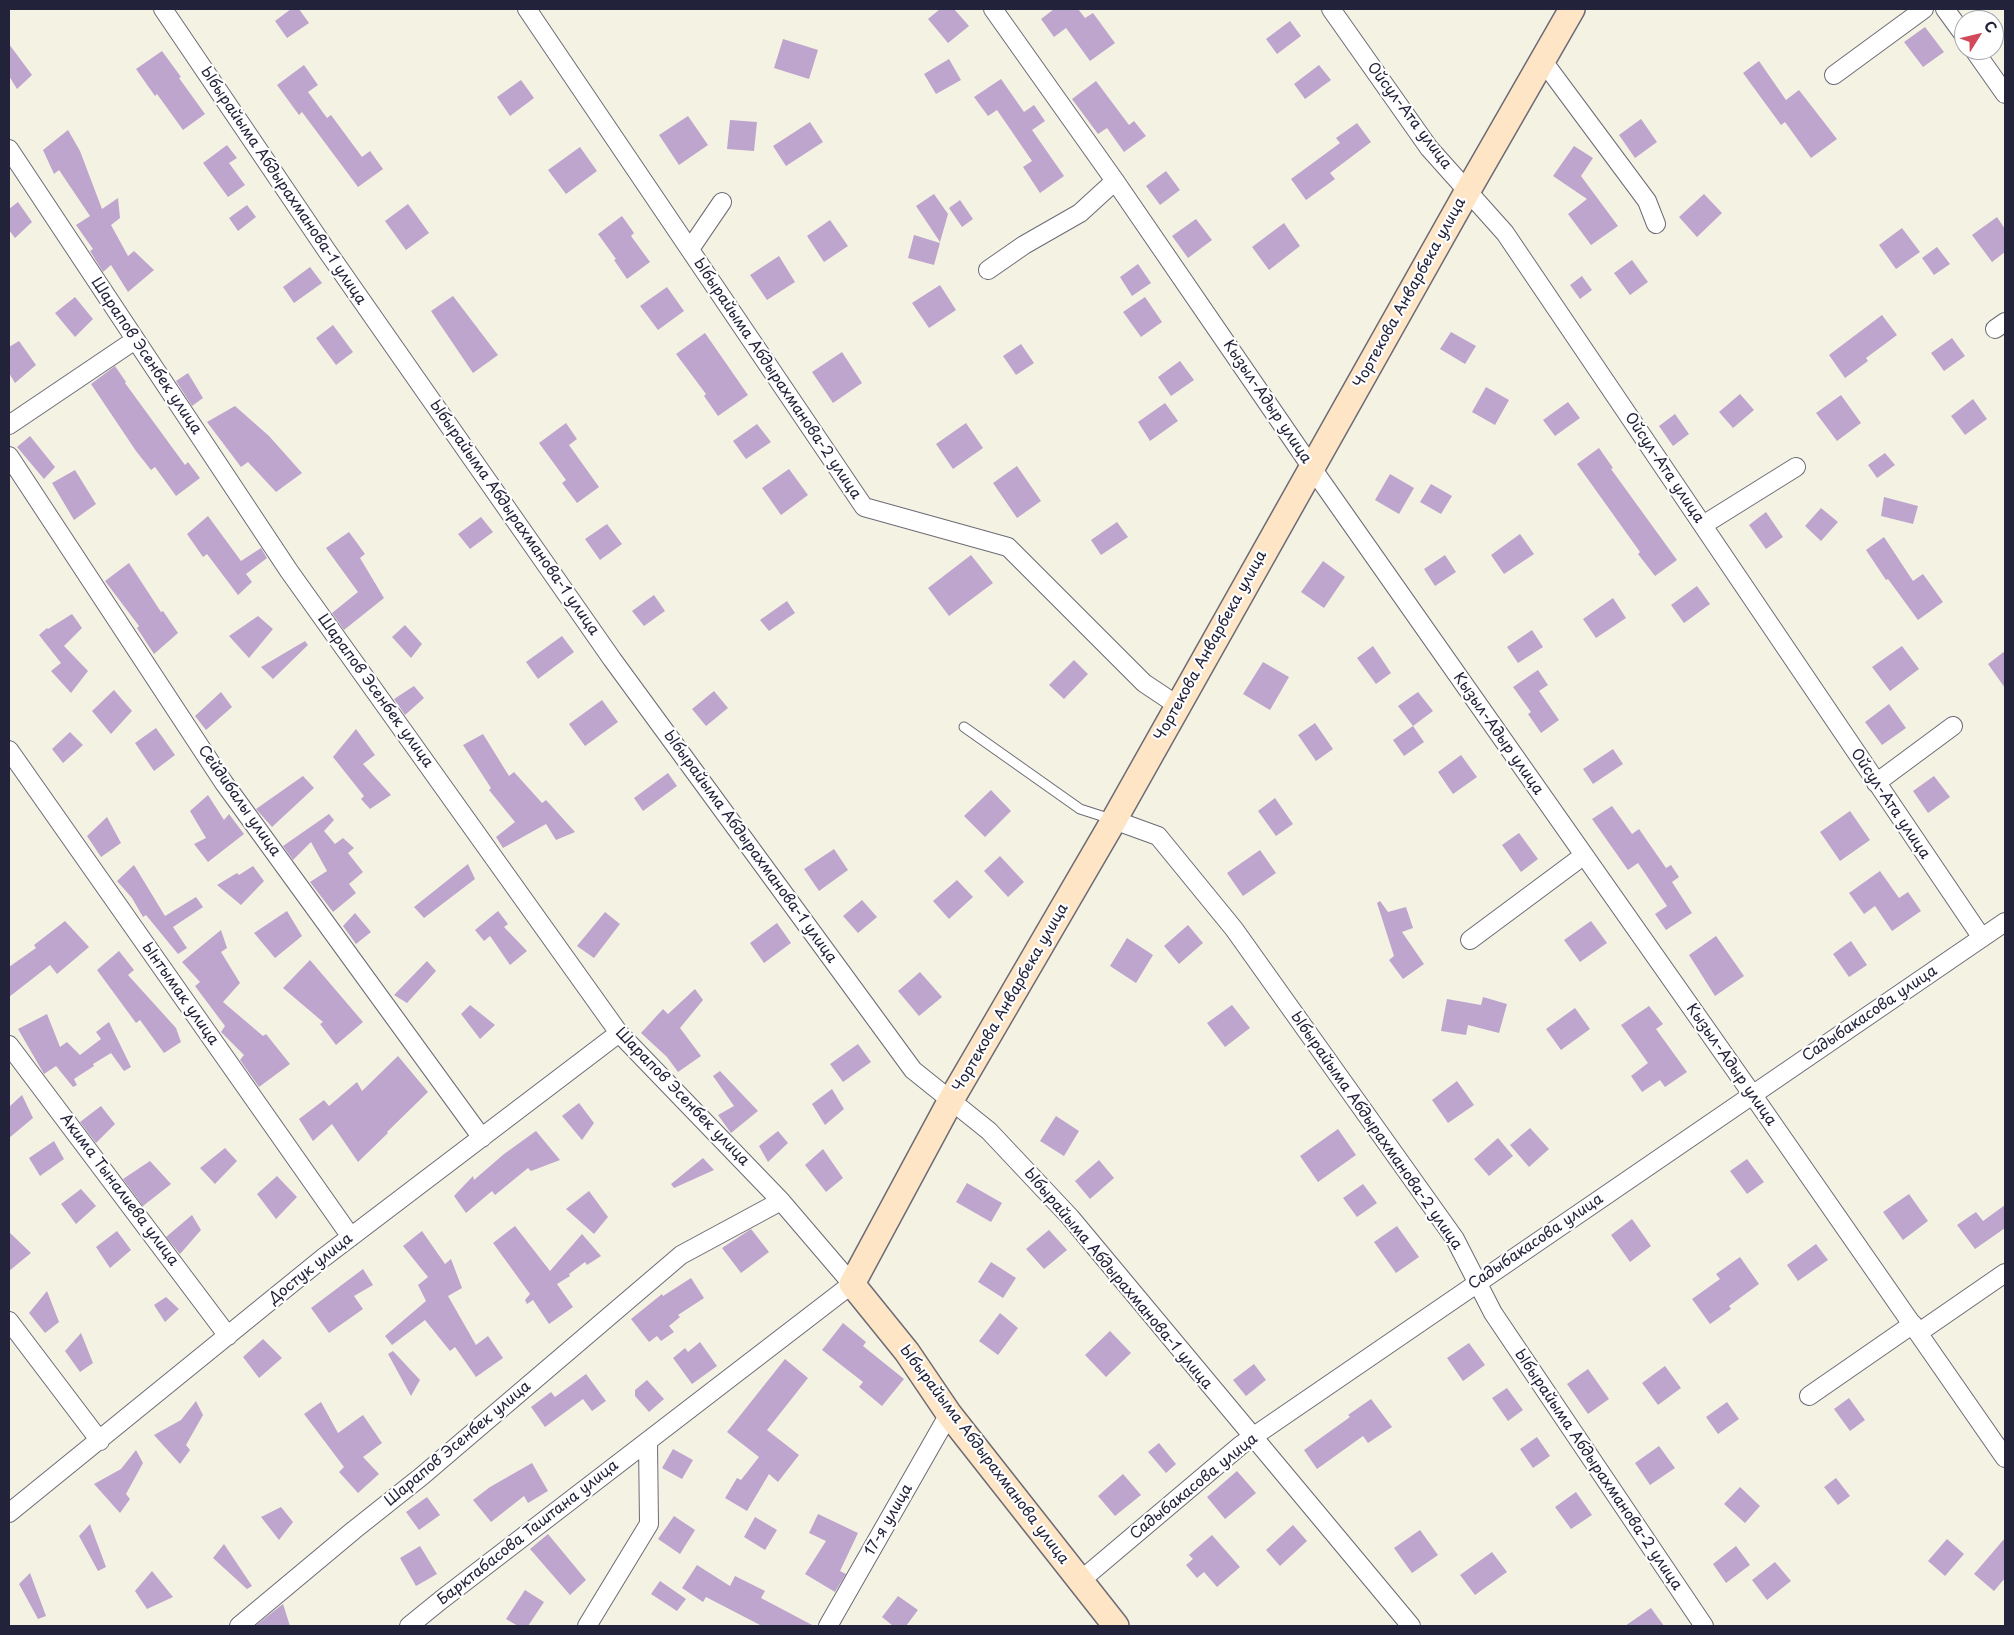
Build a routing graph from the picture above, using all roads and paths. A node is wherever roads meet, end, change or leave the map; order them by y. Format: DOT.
graph roads {
  1 [pos="163,9"];
  2 [pos="527,9"];
  3 [pos="993,9"];
  4 [pos="1331,9"];
  5 [pos="1572,9"];
  6 [pos="1924,9"];
  7 [pos="1945,9"];
  8 [pos="1954,22"];
  9 [pos="1981,60"];
  10 [pos="1543,61"];
  11 [pos="1834,75"];
  12 [pos="2005,94"];
  13 [pos="9,149"];
  14 [pos="1115,181"];
  15 [pos="1467,192"];
  16 [pos="722,202"];
  17 [pos="1656,224"];
  18 [pos="690,249"];
  19 [pos="988,270"];
  20 [pos="135,340"];
  21 [pos="9,425"];
  22 [pos="9,456"];
  23 [pos="1796,467"];
  24 [pos="1312,468"];
  25 [pos="1703,526"];
  26 [pos="1177,706"];
  27 [pos="1953,726"];
  28 [pos="964,727"];
  29 [pos="9,750"];
  30 [pos="1876,783"];
  31 [pos="1114,820"];
  32 [pos="1583,856"];
  33 [pos="2005,922"];
  34 [pos="1982,938"];
  35 [pos="1470,940"];
  36 [pos="619,1033"];
  37 [pos="9,1046"];
  38 [pos="1752,1094"];
  39 [pos="951,1100"];
  40 [pos="482,1138"];
  41 [pos="781,1200"];
  42 [pos="350,1237"];
  43 [pos="2005,1273"];
  44 [pos="1477,1283"];
  45 [pos="852,1284"];
  46 [pos="9,1321"];
  47 [pos="1916,1328"];
  48 [pos="228,1336"];
  49 [pos="1809,1396"];
  50 [pos="949,1414"];
  51 [pos="1253,1438"];
  52 [pos="100,1441"];
  53 [pos="648,1442"];
  54 [pos="2005,1458"];
  55 [pos="9,1512"];
  56 [pos="1080,1581"];
  57 [pos="239,1626"];
  58 [pos="409,1626"];
  59 [pos="587,1626"];
  60 [pos="828,1626"];
  61 [pos="1116,1626"];
  62 [pos="1411,1626"];
  63 [pos="1704,1626"];
  1 -- 39 [label="street, Ыбырайыма Абдырахманова-1 улица"];
  2 -- 18 [label="street, Ыбырайыма Абдырахманова-2 улица"];
  3 -- 14 [label="street, Кызыл-Адыр улица"];
  4 -- 15 [label="street, Ойсул-Ата улица"];
  5 -- 10 [label="street, Чортекова Анварбека улица"];
  6 -- 11 [label="street"];
  7 -- 8 [label="street"];
  9 -- 12 [label="street"];
  10 -- 15 [label="street, Чортекова Анварбека улица"];
  10 -- 17 [label="street"];
  13 -- 20 [label="street, Шарапов Эсенбек улица"];
  14 -- 19 [label="street"];
  14 -- 24 [label="street, Кызыл-Адыр улица"];
  15 -- 24 [label="street, Чортекова Анварбека улица"];
  15 -- 25 [label="street, Ойсул-Ата улица"];
  16 -- 18 [label="street"];
  18 -- 26 [label="street, Ыбырайыма Абдырахманова-2 улица"];
  20 -- 21 [label="street"];
  20 -- 36 [label="street, Шарапов Эсенбек улица"];
  22 -- 40 [label="street, Сейдибалы улица"];
  23 -- 25 [label="street"];
  24 -- 26 [label="street, Чортекова Анварбека улица"];
  24 -- 32 [label="street, Кызыл-Адыр улица"];
  25 -- 30 [label="street, Ойсул-Ата улица"];
  26 -- 31 [label="street, Чортекова Анварбека улица"];
  27 -- 30 [label="street"];
  28 -- 31 [label="lane"];
  29 -- 42 [label="street, Ынтымак улица"];
  30 -- 34 [label="street, Ойсул-Ата улица"];
  31 -- 39 [label="street, Чортекова Анварбека улица"];
  31 -- 44 [label="street, Ыбырайыма Абдырахманова-2 улица"];
  32 -- 35 [label="street"];
  32 -- 38 [label="street, Кызыл-Адыр улица"];
  33 -- 34 [label="street, Садыбакасова улица"];
  34 -- 38 [label="street, Садыбакасова улица"];
  36 -- 40 [label="street, Достук улица"];
  36 -- 41 [label="street, Шарапов Эсенбек улица"];
  37 -- 48 [label="street, Акима Тыналиева улица"];
  38 -- 44 [label="street, Садыбакасова улица"];
  38 -- 47 [label="street, Кызыл-Адыр улица"];
  39 -- 45 [label="street, Чортекова Анварбека улица"];
  39 -- 51 [label="street, Ыбырайыма Абдырахманова-1 улица"];
  40 -- 42 [label="street, Достук улица"];
  41 -- 45 [label="street, Шарапов Эсенбек улица"];
  41 -- 57 [label="street, Шарапов Эсенбек улица"];
  42 -- 48 [label="street, Достук улица"];
  43 -- 47 [label="street"];
  44 -- 51 [label="street, Садыбакасова улица"];
  44 -- 63 [label="street, Ыбырайыма Абдырахманова-2 улица"];
  45 -- 50 [label="street, Ыбырайыма Абдырахманова улица"];
  45 -- 53 [label="street, Барктабасова Таштана улица"];
  46 -- 52 [label="street"];
  47 -- 49 [label="street"];
  47 -- 54 [label="street, Кызыл-Адыр улица"];
  48 -- 52 [label="street, Достук улица"];
  50 -- 56 [label="street, Ыбырайыма Абдырахманова улица"];
  50 -- 60 [label="street, 17-я улица"];
  51 -- 56 [label="street, Садыбакасова улица"];
  51 -- 62 [label="street, Ыбырайыма Абдырахманова-1 улица"];
  52 -- 55 [label="street, Достук улица"];
  53 -- 58 [label="street, Барктабасова Таштана улица"];
  53 -- 59 [label="street"];
  56 -- 61 [label="street, Ыбырайыма Абдырахманова улица"];
}
